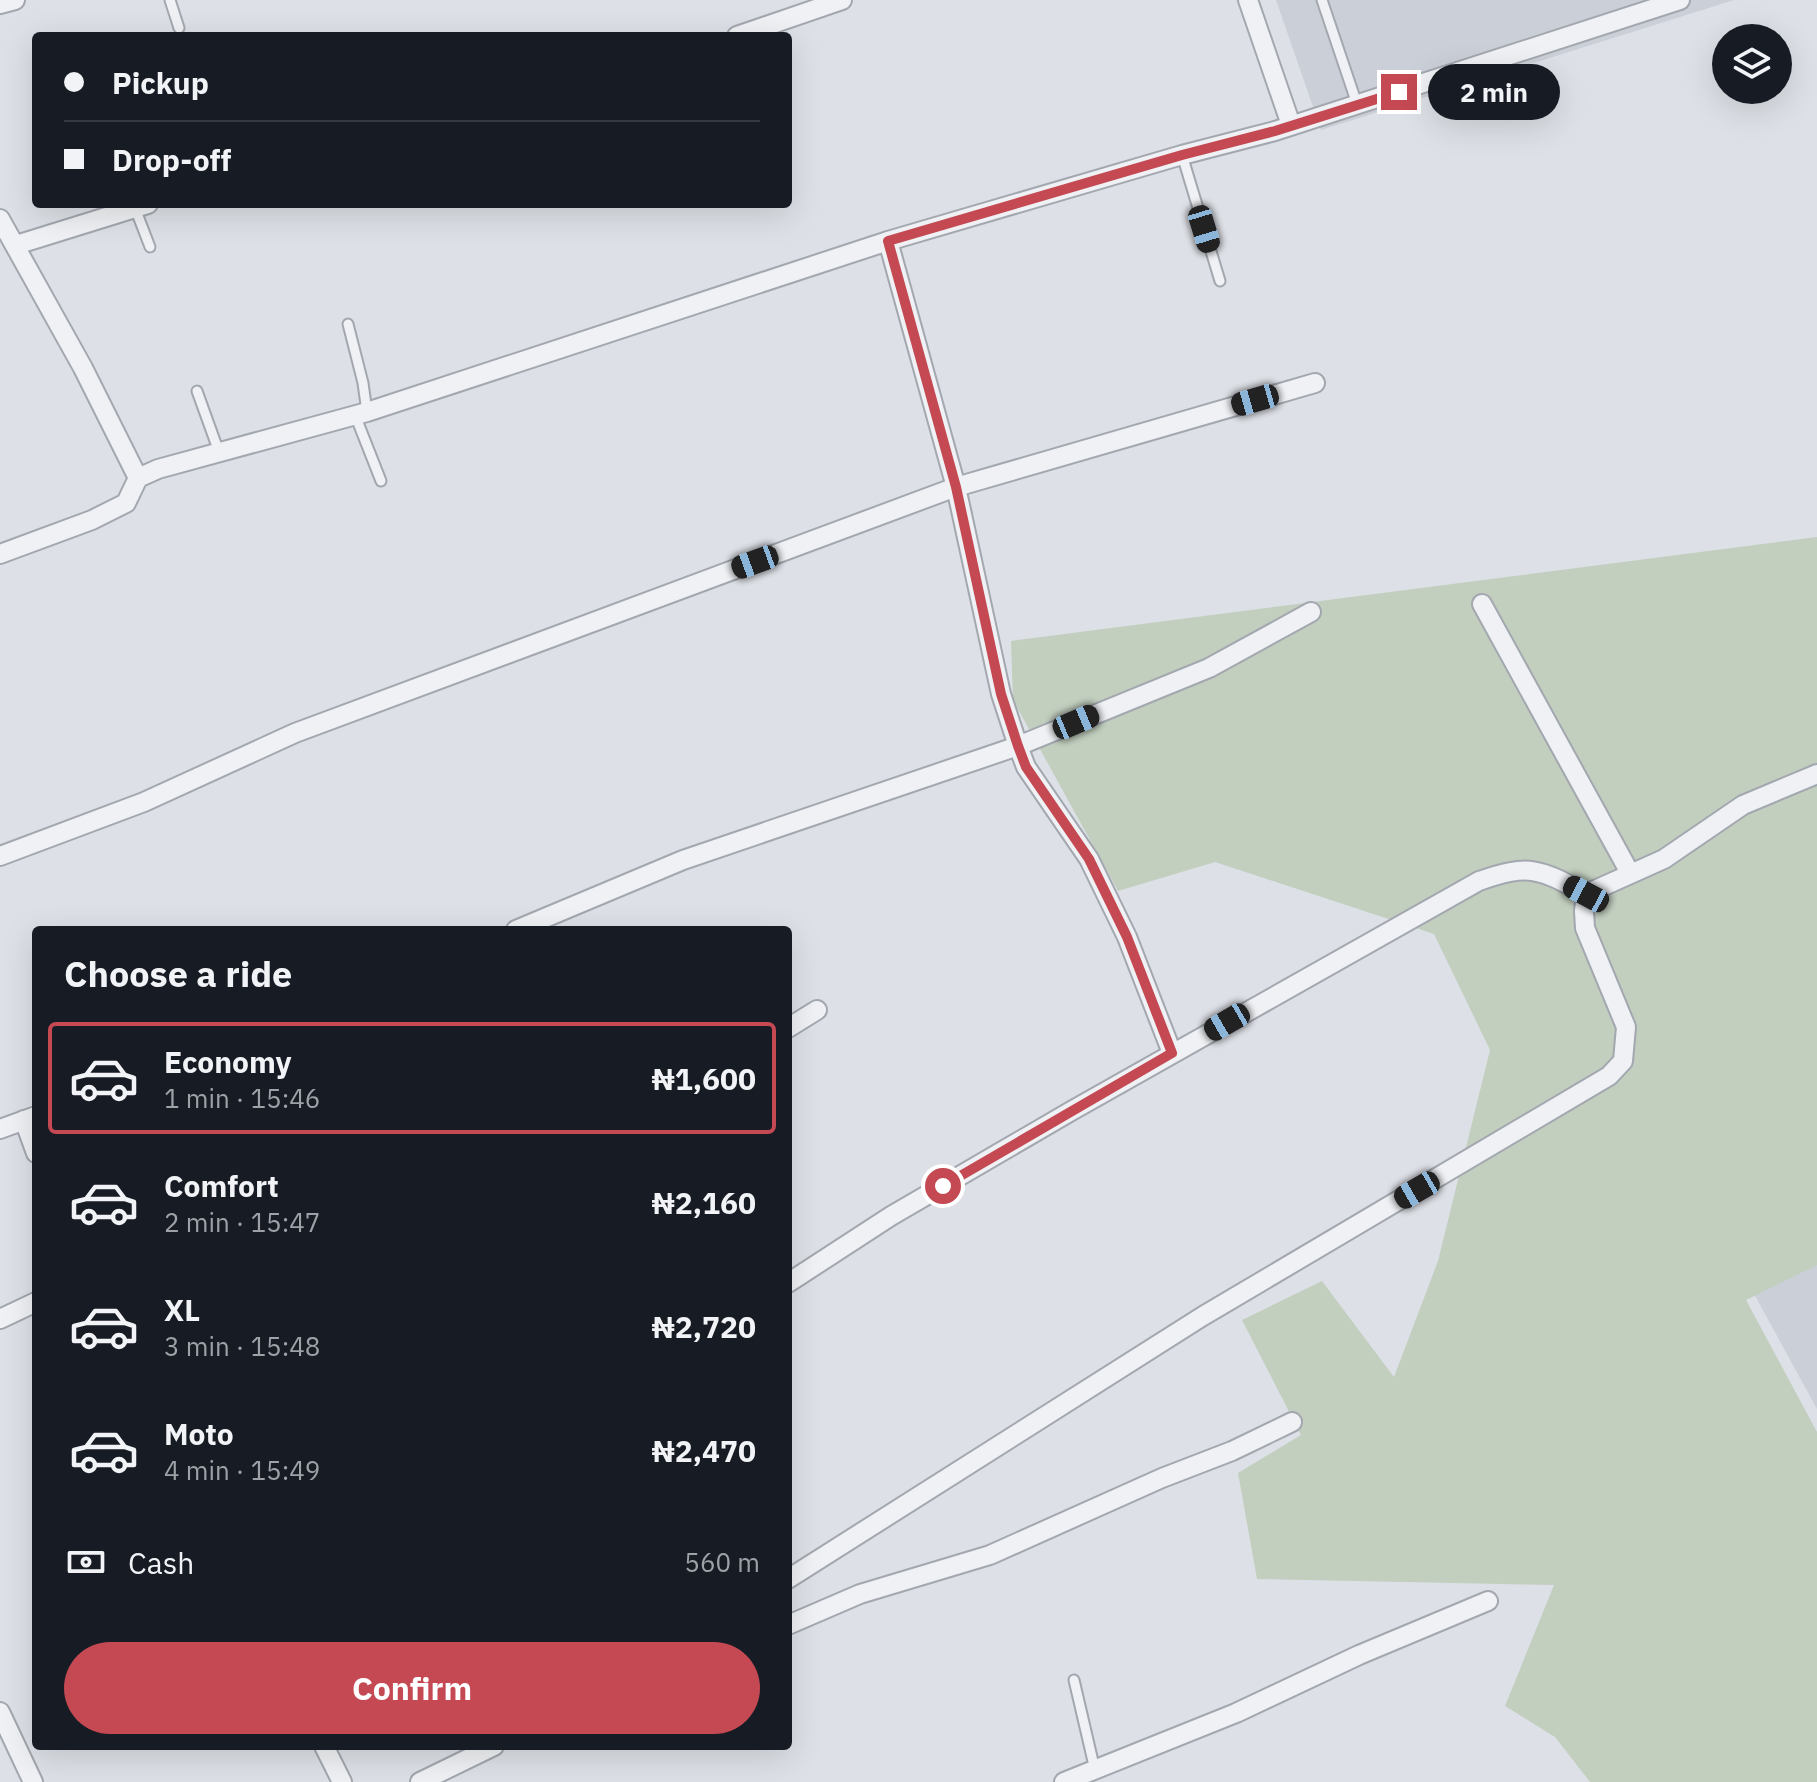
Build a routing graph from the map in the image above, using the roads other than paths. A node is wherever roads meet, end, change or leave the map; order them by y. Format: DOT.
graph roads {
  1 [pos="15,0"];
  2 [pos="170,0"];
  3 [pos="842,0"];
  4 [pos="1248,0"];
  5 [pos="1322,0"];
  6 [pos="1680,0"];
  7 [pos="0,4"];
  8 [pos="179,28"];
  9 [pos="749,32"];
  10 [pos="1357,104"];
  11 [pos="1291,125"];
  12 [pos="1182,155"];
  13 [pos="136,208"];
  14 [pos="142,208"];
  15 [pos="0,219"];
  16 [pos="888,241"];
  17 [pos="16,245"];
  18 [pos="150,247"];
  19 [pos="1220,281"];
  20 [pos="348,324"];
  21 [pos="1315,383"];
  22 [pos="197,391"];
  23 [pos="361,413"];
  24 [pos="219,452"];
  25 [pos="138,478"];
  26 [pos="381,481"];
  27 [pos="956,487"];
  28 [pos="0,554"];
  29 [pos="1482,604"];
  30 [pos="1311,612"];
  31 [pos="1018,746"];
  32 [pos="1817,774"];
  33 [pos="0,856"];
  34 [pos="1630,873"];
  35 [pos="1586,894"];
  36 [pos="526,926"];
  37 [pos="817,1010"];
  38 [pos="792,1026"];
  39 [pos="1172,1053"];
  40 [pos="30,1118"];
  41 [pos="0,1129"];
  42 [pos="792,1280"];
  43 [pos="32,1304"];
  44 [pos="0,1319"];
  45 [pos="1292,1422"];
  46 [pos="792,1576"];
  47 [pos="1488,1601"];
  48 [pos="792,1623"];
  49 [pos="1074,1680"];
  50 [pos="0,1712"];
  51 [pos="326,1750"];
  52 [pos="486,1750"];
  53 [pos="1095,1770"];
  54 [pos="30,1781"];
  55 [pos="342,1782"];
  56 [pos="420,1782"];
  57 [pos="1064,1782"];
  1 -- 7 [label="street"];
  2 -- 8 [label="lane"];
  3 -- 9 [label="street"];
  4 -- 11 [label="street"];
  5 -- 10 [label="lane"];
  6 -- 10 [label="street"];
  10 -- 11 [label="street"];
  11 -- 12 [label="street"];
  12 -- 16 [label="street"];
  12 -- 19 [label="lane"];
  13 -- 17 [label="street"];
  14 -- 18 [label="lane"];
  15 -- 17 [label="street"];
  16 -- 23 [label="street"];
  16 -- 27 [label="street"];
  17 -- 25 [label="street"];
  20 -- 23 [label="lane"];
  21 -- 27 [label="street"];
  22 -- 24 [label="lane"];
  23 -- 24 [label="street"];
  23 -- 26 [label="lane"];
  24 -- 25 [label="street"];
  25 -- 28 [label="street"];
  27 -- 31 [label="street"];
  27 -- 33 [label="street"];
  29 -- 34 [label="street"];
  30 -- 31 [label="street"];
  31 -- 36 [label="street"];
  31 -- 39 [label="street"];
  32 -- 34 [label="street"];
  34 -- 35 [label="street"];
  35 -- 39 [label="street"];
  35 -- 46 [label="street"];
  37 -- 38 [label="street"];
  39 -- 42 [label="street"];
  40 -- 41 [label="street"];
  43 -- 44 [label="street"];
  45 -- 48 [label="street"];
  47 -- 53 [label="street"];
  49 -- 53 [label="lane"];
  50 -- 54 [label="street"];
  51 -- 55 [label="street"];
  52 -- 56 [label="street"];
  53 -- 57 [label="street"];
}
